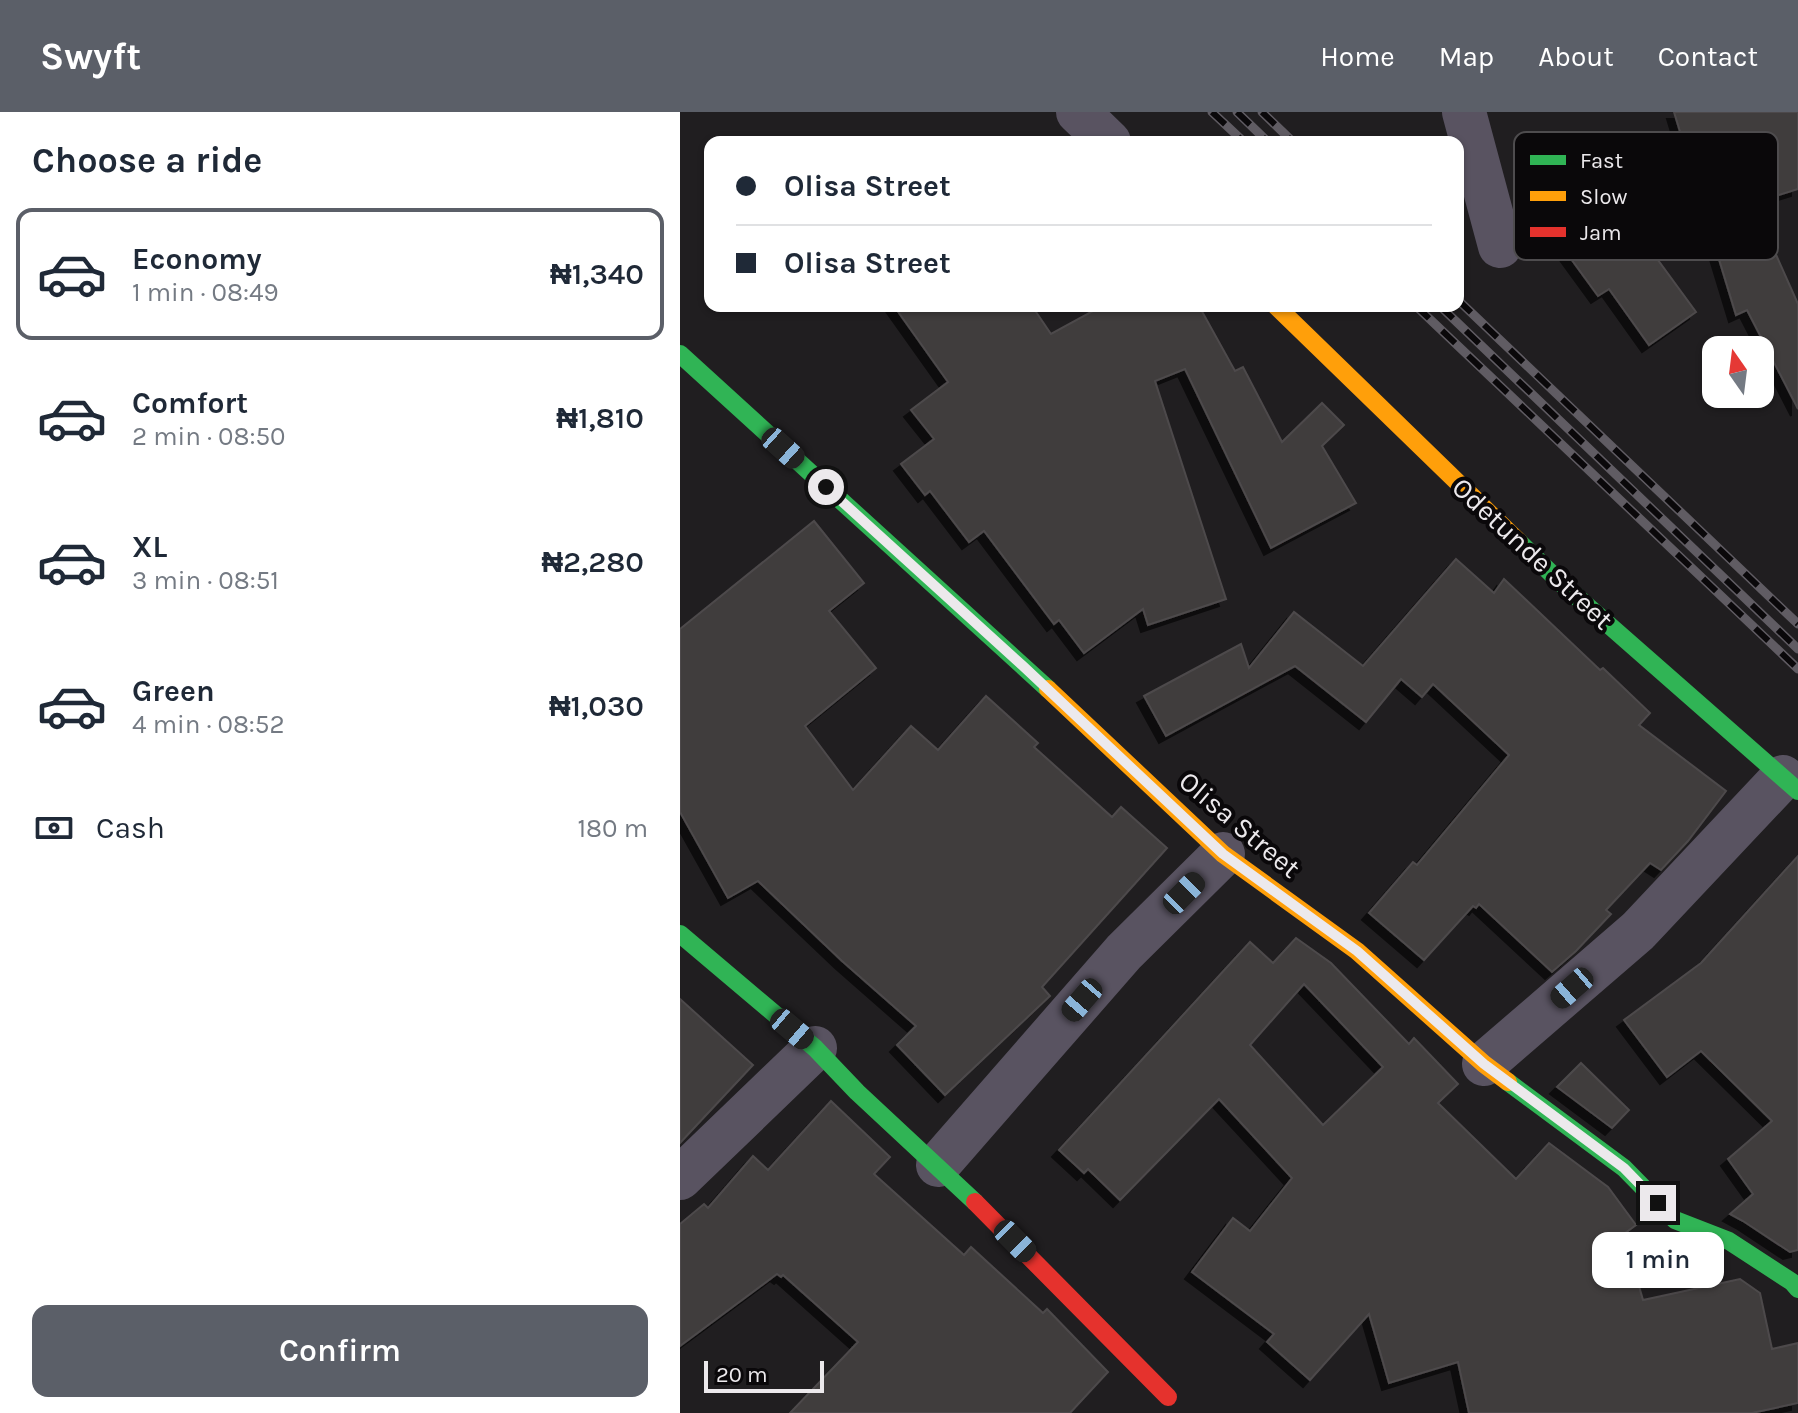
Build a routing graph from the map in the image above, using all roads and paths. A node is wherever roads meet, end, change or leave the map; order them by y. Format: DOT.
graph roads {
  1 [pos="1078,112"];
  2 [pos="1464,112"];
  3 [pos="1103,136"];
  4 [pos="1500,246"];
  5 [pos="1282,312"];
  6 [pos="680,354"];
  7 [pos="1790,784"];
  8 [pos="1223,854"];
  9 [pos="680,934"];
  10 [pos="815,1048"];
  11 [pos="1484,1064"];
  12 [pos="938,1165"];
  13 [pos="680,1178"];
  14 [pos="1798,1289"];
  15 [pos="1168,1397"];
  1 -- 3 [label="street"];
  2 -- 4 [label="street"];
  5 -- 7 [label="street, Odetunde Street"];
  6 -- 8 [label="street, Olisa Street"];
  7 -- 11 [label="street"];
  8 -- 11 [label="street, Olisa Street"];
  8 -- 12 [label="street"];
  9 -- 10 [label="street"];
  10 -- 12 [label="street"];
  10 -- 13 [label="street"];
  11 -- 14 [label="street, Olisa Street"];
  12 -- 15 [label="street"];
}
